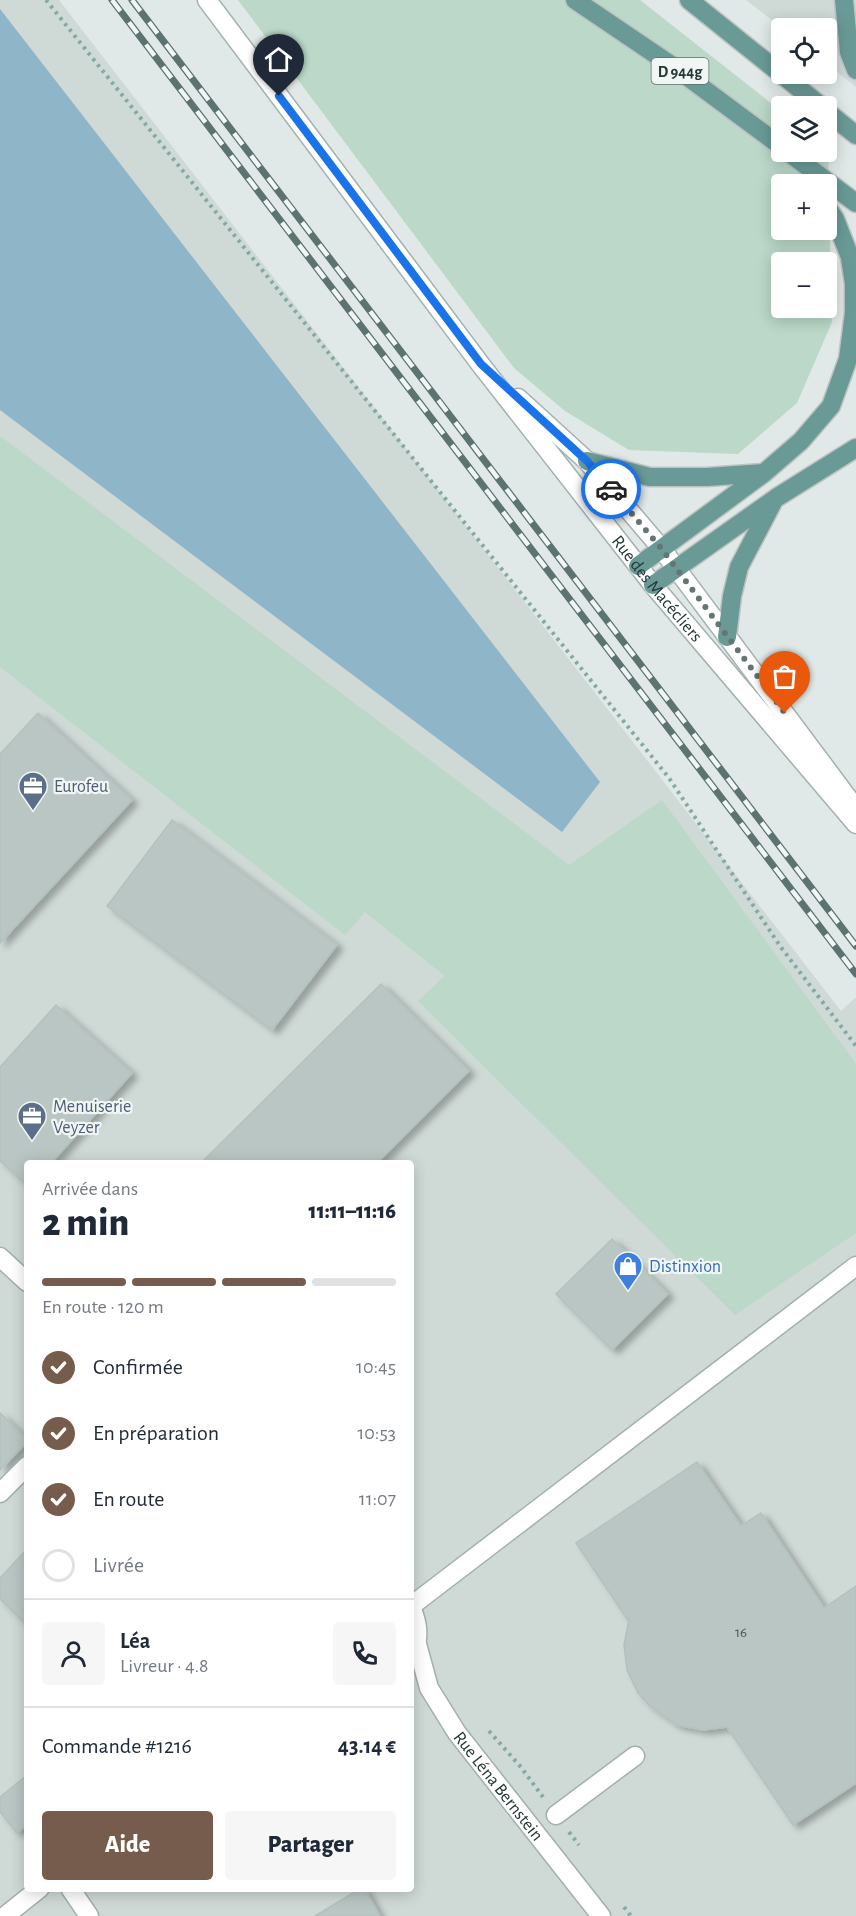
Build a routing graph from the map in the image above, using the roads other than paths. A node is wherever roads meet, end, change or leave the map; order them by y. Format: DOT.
graph roads {
  1 [pos="207,0"];
  2 [pos="575,0"];
  3 [pos="689,0"];
  4 [pos="844,0"];
  5 [pos="856,70"];
  6 [pos="808,96"];
  7 [pos="837,120"];
  8 [pos="856,135"];
  9 [pos="771,139"];
  10 [pos="802,162"];
  11 [pos="856,203"];
  12 [pos="837,224"];
  13 [pos="481,364"];
  14 [pos="856,448"];
  15 [pos="587,461"];
  16 [pos="764,473"];
  17 [pos="776,498"];
  18 [pos="661,548"];
  19 [pos="638,566"];
  20 [pos="676,568"];
  21 [pos="653,585"];
  22 [pos="728,637"];
  23 [pos="856,808"];
  24 [pos="856,824"];
  25 [pos="0,1257"];
  26 [pos="856,1266"];
  27 [pos="24,1279"];
  28 [pos="24,1469"];
  29 [pos="0,1493"];
  30 [pos="414,1604"];
  31 [pos="414,1613"];
  32 [pos="414,1651"];
  33 [pos="635,1756"];
  34 [pos="556,1815"];
  35 [pos="35,1892"];
  36 [pos="73,1892"];
  37 [pos="5,1916"];
  38 [pos="89,1916"];
  39 [pos="601,1916"];
  1 -- 13 [label="street, Rue des Macécliers"];
  2 -- 9 [label="main road, D 944g"];
  3 -- 6 [label="main road"];
  4 -- 5 [label="main road"];
  7 -- 8 [label="main road"];
  10 -- 11 [label="main road"];
  12 -- 16 [label="main road"];
  13 -- 15 [label="street, Rue des Macécliers"];
  13 -- 19 [label="street, Rue des Macécliers"];
  14 -- 17 [label="main road"];
  15 -- 16 [label="main road"];
  15 -- 18 [label="street, Rue des Macécliers"];
  16 -- 18 [label="main road"];
  17 -- 20 [label="main road"];
  17 -- 22 [label="main road"];
  18 -- 19 [label="main road"];
  18 -- 20 [label="street, Rue des Macécliers"];
  19 -- 21 [label="street, Rue des Macécliers"];
  20 -- 21 [label="main road"];
  20 -- 22 [label="street, Rue des Macécliers"];
  21 -- 24 [label="street, Rue des Macécliers"];
  22 -- 23 [label="street, Rue des Macécliers"];
  25 -- 27 [label="street"];
  26 -- 30 [label="street"];
  28 -- 29 [label="street"];
  31 -- 32 [label="street, Rue Léna Bernstein"];
  32 -- 39 [label="street, Rue Léna Bernstein"];
  33 -- 34 [label="street"];
  35 -- 37 [label="street"];
  36 -- 38 [label="street"];
}
